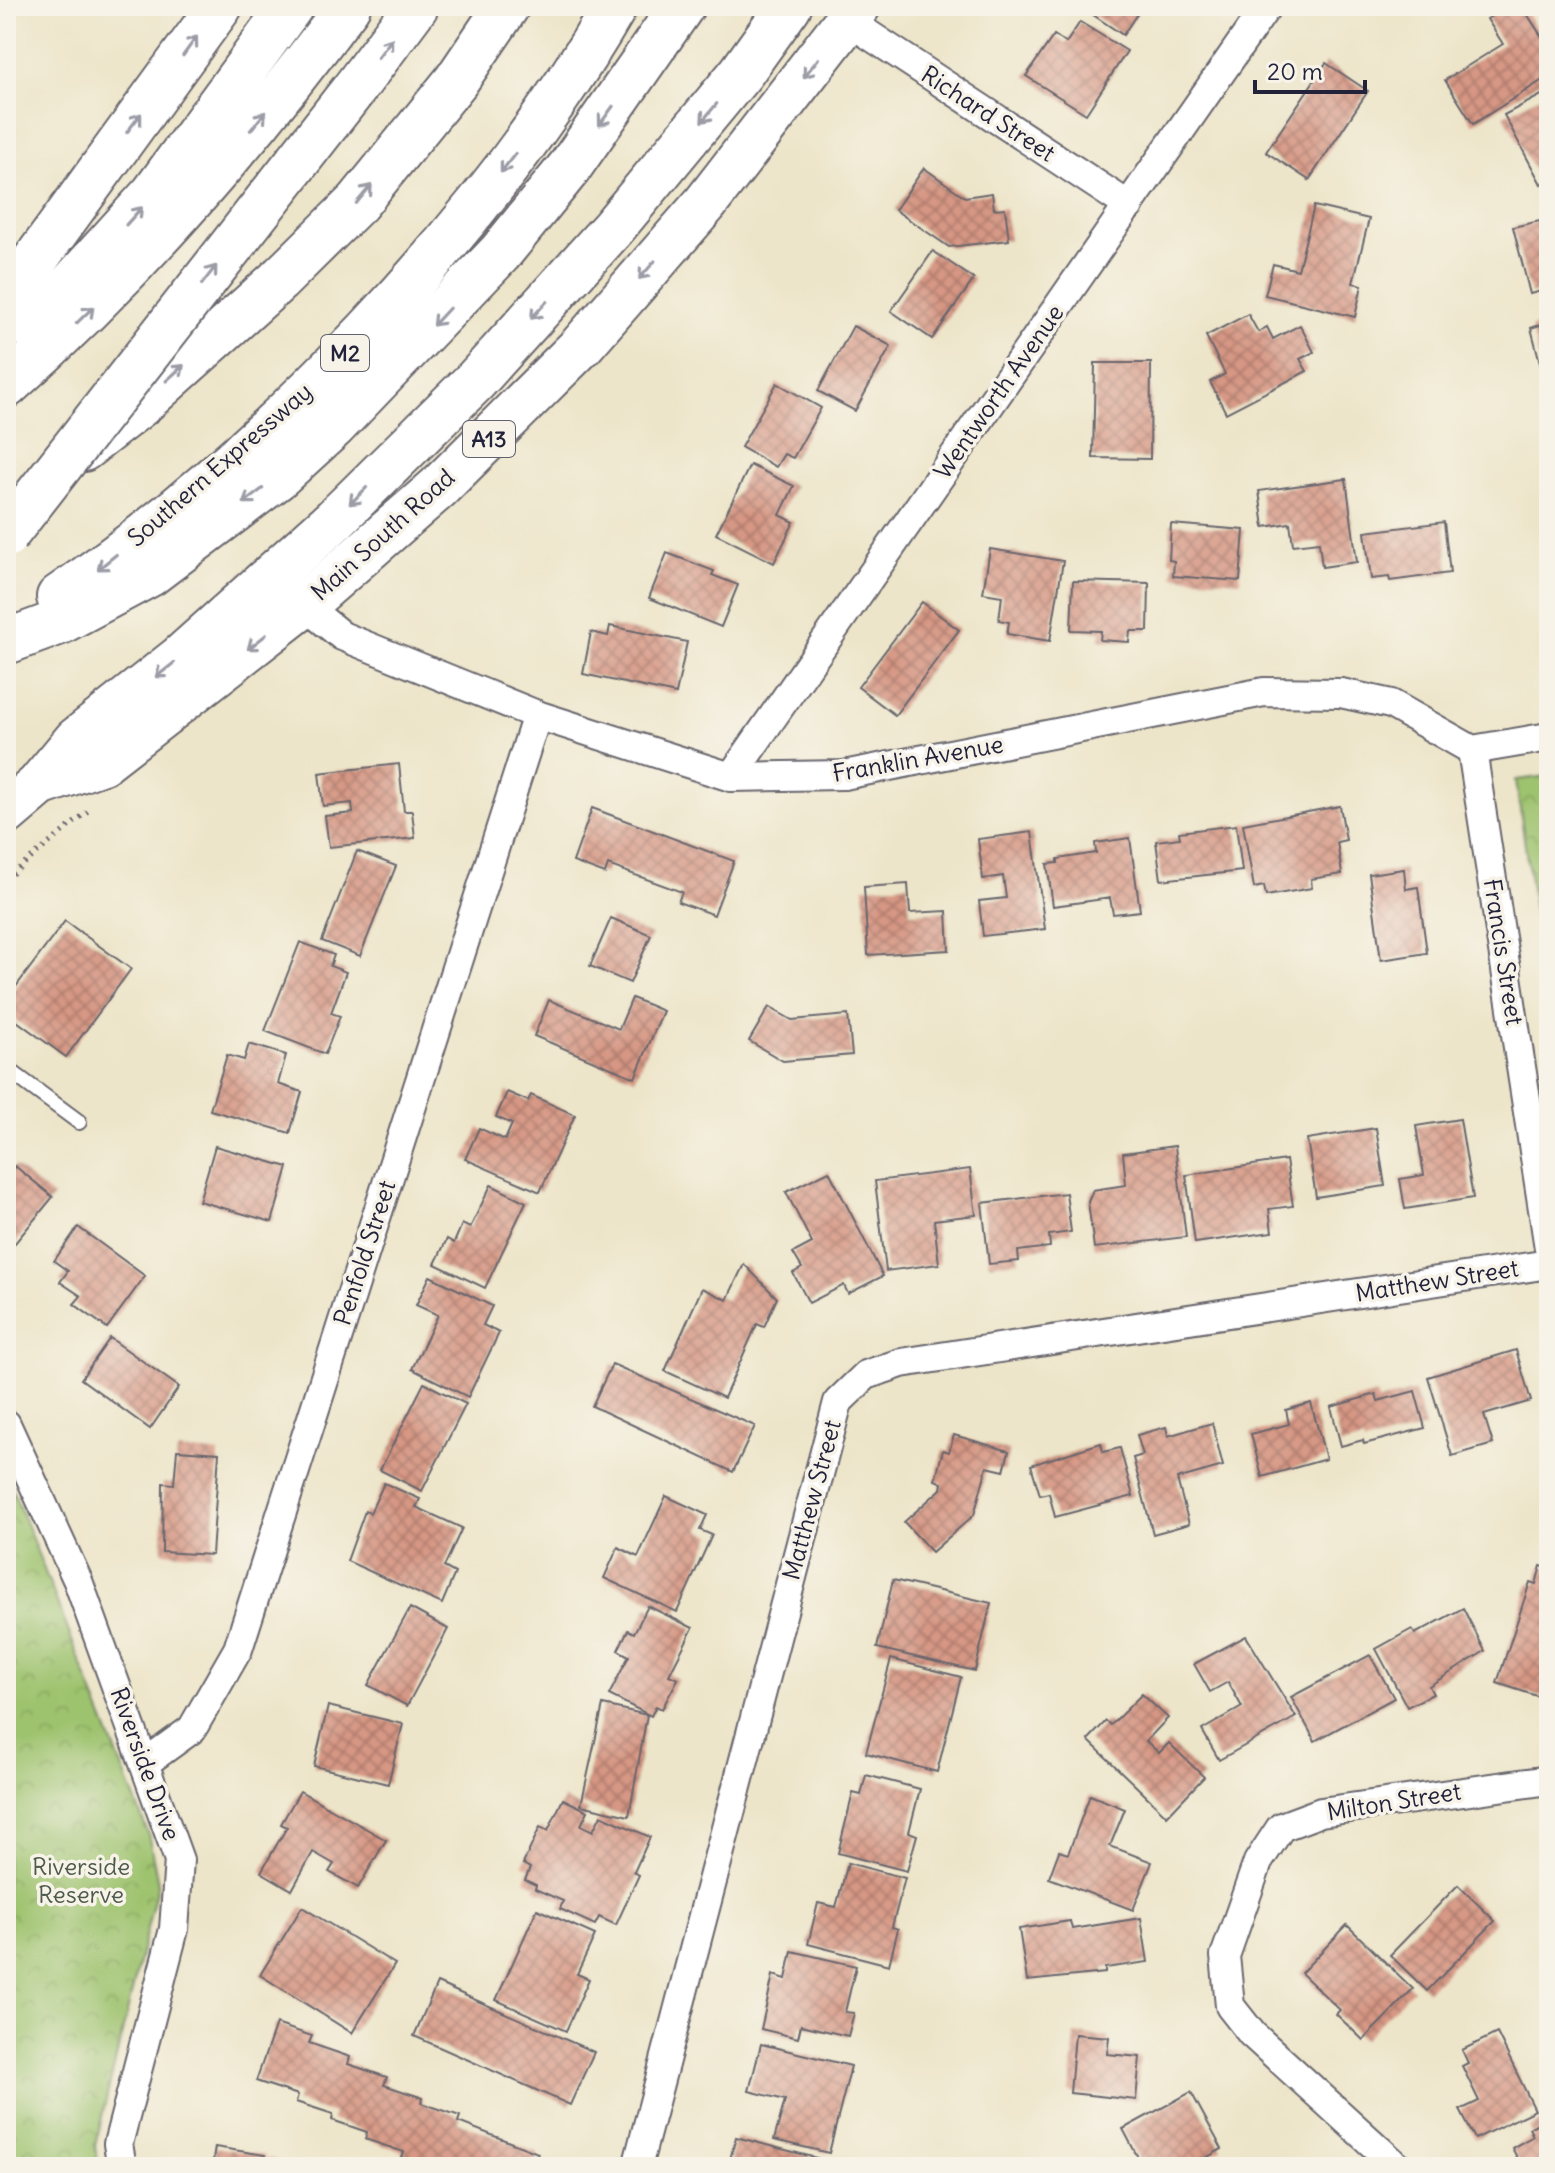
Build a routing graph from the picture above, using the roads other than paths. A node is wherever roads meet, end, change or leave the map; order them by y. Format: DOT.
graph roads {
  1 [pos="220,6"];
  2 [pos="291,6"];
  3 [pos="348,6"];
  4 [pos="416,6"];
  5 [pos="507,6"];
  6 [pos="615,6"];
  7 [pos="682,6"];
  8 [pos="789,6"];
  9 [pos="1267,6"];
  10 [pos="853,13"];
  11 [pos="1129,206"];
  12 [pos="6,300"];
  13 [pos="6,356"];
  14 [pos="6,386"];
  15 [pos="6,510"];
  16 [pos="6,535"];
  17 [pos="304,605"];
  18 [pos="6,633"];
  19 [pos="6,642"];
  20 [pos="537,715"];
  21 [pos="1549,737"];
  22 [pos="1472,750"];
  23 [pos="731,777"];
  24 [pos="40,784"];
  25 [pos="6,813"];
  26 [pos="6,1068"];
  27 [pos="79,1122"];
  28 [pos="1549,1248"];
  29 [pos="1549,1264"];
  30 [pos="6,1424"];
  31 [pos="145,1763"];
  32 [pos="1549,1780"];
  33 [pos="122,2167"];
  34 [pos="637,2167"];
  35 [pos="1398,2167"];
  12 -- 1 [label="highway, one-way"];
  13 -- 2 [label="highway, one-way"];
  14 -- 3 [label="highway, one-way"];
  16 -- 4 [label="highway, one-way, bridge"];
  15 -- 5 [label="highway, one-way"];
  6 -- 18 [label="highway, Southern Expressway / M2, one-way"];
  7 -- 19 [label="highway, one-way"];
  8 -- 24 [label="highway, one-way"];
  9 -- 11 [label="street, Wentworth Avenue"];
  10 -- 11 [label="street, Richard Street"];
  10 -- 17 [label="highway, Main South Road / A13, one-way"];
  11 -- 23 [label="street, Wentworth Avenue"];
  17 -- 20 [label="street, Franklin Avenue"];
  17 -- 24 [label="highway, Main South Road / A13, one-way"];
  20 -- 23 [label="street, Franklin Avenue"];
  20 -- 31 [label="street, Penfold Street"];
  21 -- 22 [label="street"];
  22 -- 23 [label="street, Franklin Avenue"];
  22 -- 28 [label="street, Francis Street"];
  24 -- 25 [label="highway, Main South Road / A13"];
  26 -- 27 [label="lane"];
  29 -- 34 [label="street, Matthew Street"];
  30 -- 31 [label="street, Riverside Drive"];
  31 -- 33 [label="street, Riverside Drive"];
  32 -- 35 [label="street, Milton Street"];
}
